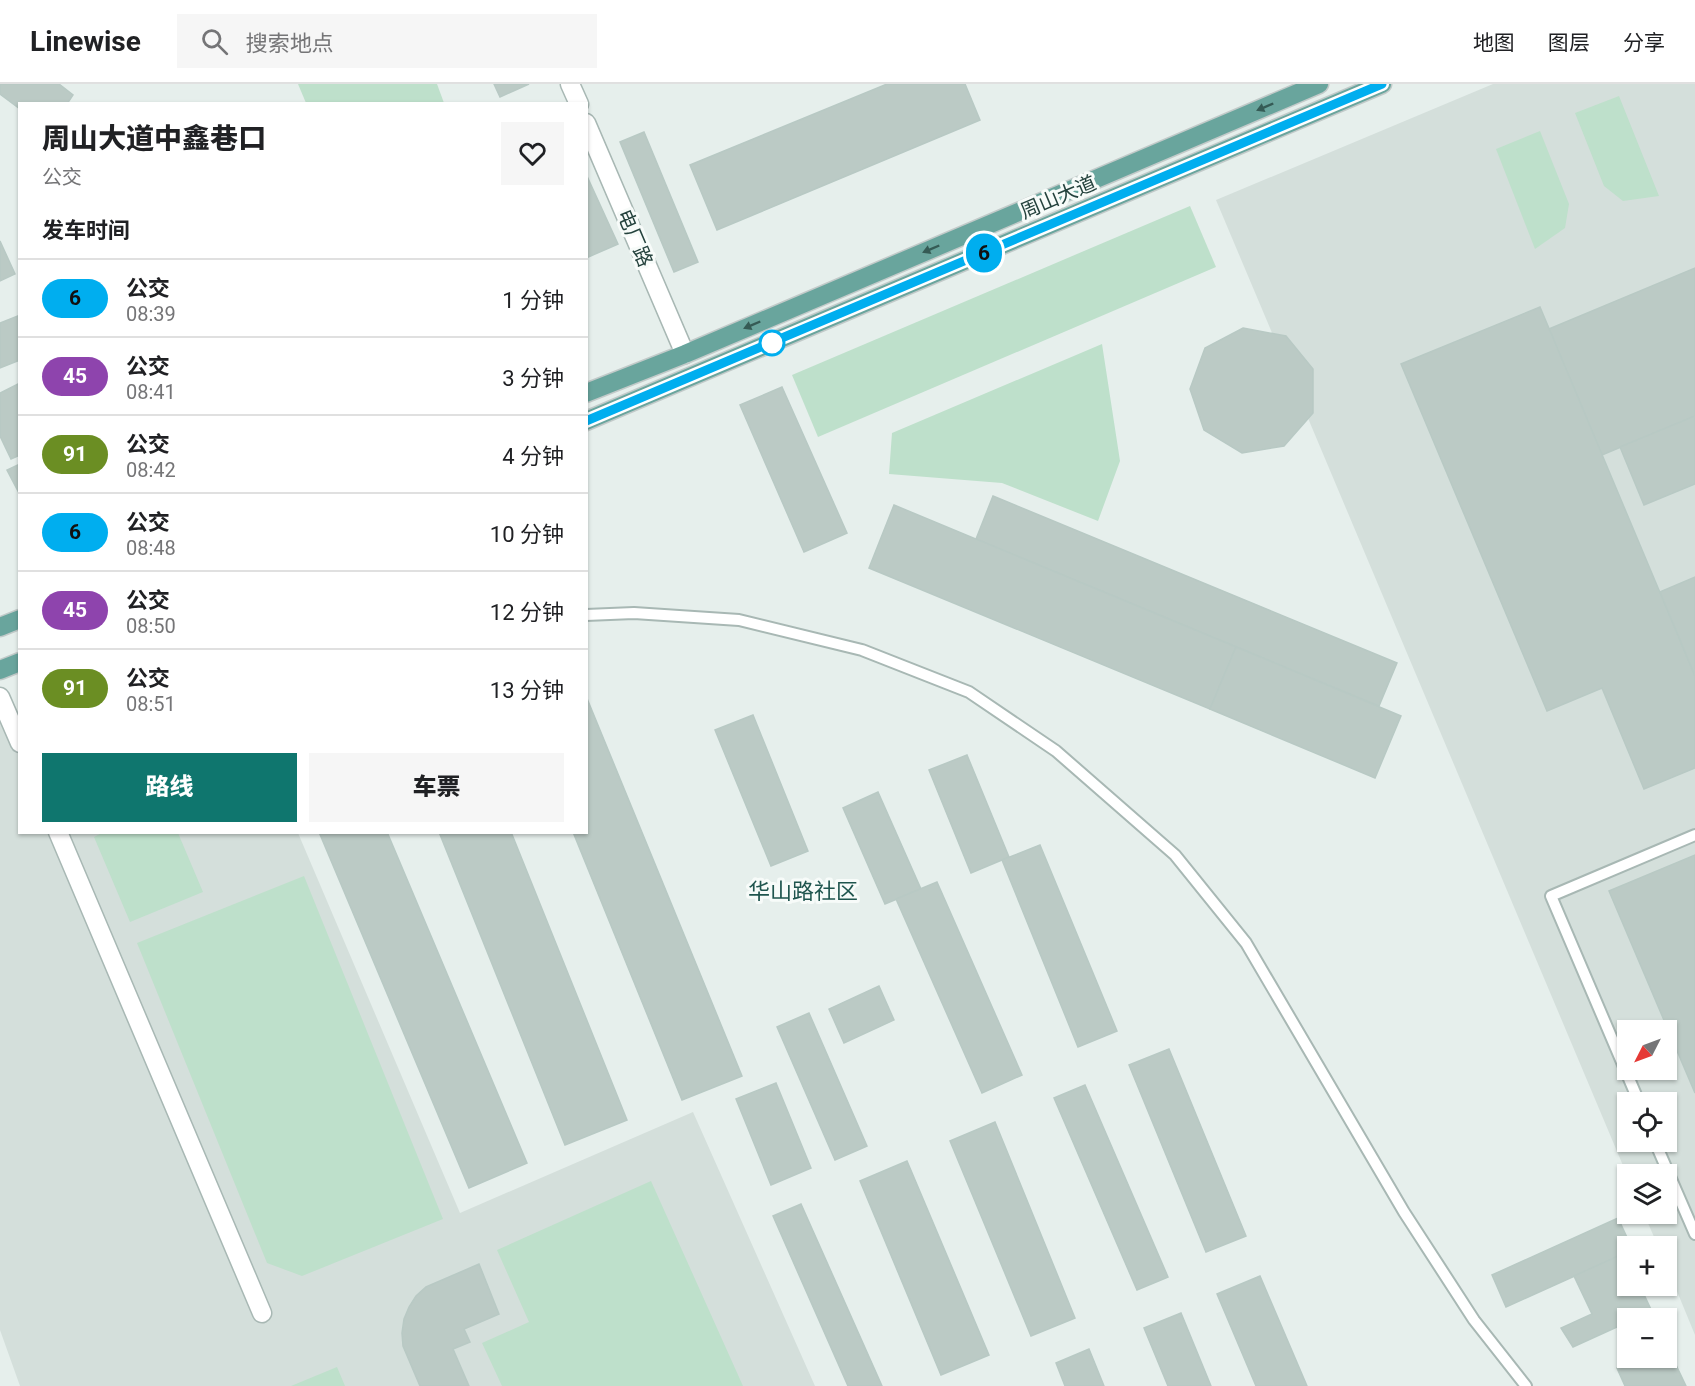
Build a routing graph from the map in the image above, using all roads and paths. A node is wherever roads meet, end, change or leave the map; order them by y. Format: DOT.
graph roads {
  1 [pos="570,84"];
  2 [pos="1319,84"];
  3 [pos="1382,84"];
  4 [pos="578,102"];
  5 [pos="588,128"];
  6 [pos="685,354"];
  7 [pos="588,392"];
  8 [pos="588,420"];
  9 [pos="588,615"];
  10 [pos="18,620"];
  11 [pos="0,627"];
  12 [pos="18,663"];
  13 [pos="0,670"];
  14 [pos="0,697"];
  15 [pos="18,738"];
  16 [pos="59,834"];
  17 [pos="1695,835"];
  18 [pos="1635,1092"];
  19 [pos="1660,1152"];
  20 [pos="1695,1234"];
  21 [pos="262,1313"];
  22 [pos="1526,1386"];
  1 -- 4 [label="street"];
  2 -- 6 [label="main road, 周山大道, one-way"];
  3 -- 8 [label="main road, 周山大道"];
  5 -- 6 [label="street, 电厂路"];
  6 -- 7 [label="main road, 周山大道"];
  9 -- 22 [label="lane"];
  10 -- 11 [label="main road"];
  12 -- 13 [label="main road"];
  14 -- 15 [label="street"];
  16 -- 21 [label="street"];
  17 -- 18 [label="lane"];
  19 -- 20 [label="lane"];
}
